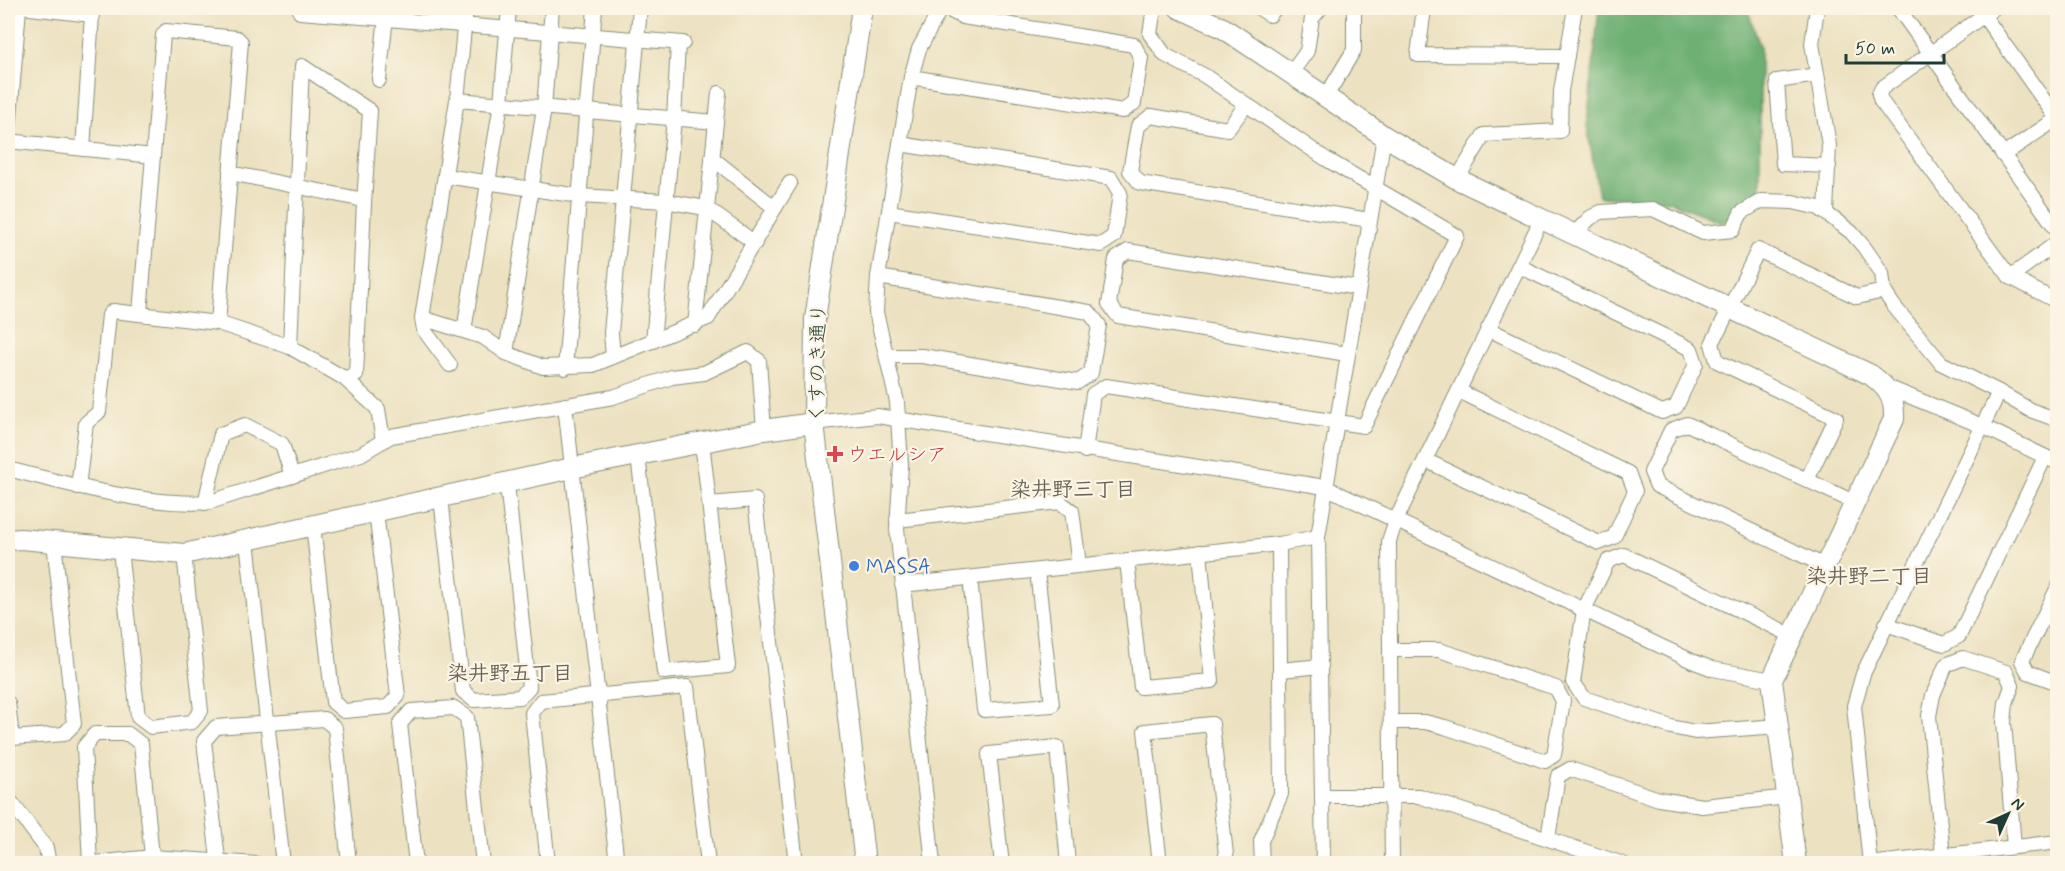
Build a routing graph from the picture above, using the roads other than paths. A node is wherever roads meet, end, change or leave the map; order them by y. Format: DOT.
graph roads {
  1 [pos="20,8"];
  2 [pos="30,8"];
  3 [pos="300,8"];
  4 [pos="466,8"];
  5 [pos="509,8"];
  6 [pos="552,8"];
  7 [pos="595,8"];
  8 [pos="640,8"];
  9 [pos="862,8"];
  10 [pos="943,8"];
  11 [pos="1154,8"];
  12 [pos="1179,8"];
  13 [pos="1258,8"];
  14 [pos="1275,8"];
  15 [pos="1321,8"];
  16 [pos="1354,8"];
  17 [pos="1424,8"];
  18 [pos="1575,8"];
  19 [pos="1817,8"];
  20 [pos="1898,8"];
  21 [pos="1985,10"];
  22 [pos="343,11"];
  23 [pos="387,13"];
  24 [pos="464,25"];
  25 [pos="507,29"];
  26 [pos="549,32"];
  27 [pos="593,34"];
  28 [pos="637,39"];
  29 [pos="1930,52"];
  30 [pos="1567,57"];
  31 [pos="1290,75"];
  32 [pos="1817,75"];
  33 [pos="911,77"];
  34 [pos="379,80"];
  35 [pos="719,93"];
  36 [pos="1325,98"];
  37 [pos="457,100"];
  38 [pos="501,103"];
  39 [pos="1246,105"];
  40 [pos="544,108"];
  41 [pos="588,112"];
  42 [pos="631,115"];
  43 [pos="674,119"];
  44 [pos="2057,119"];
  45 [pos="716,122"];
  46 [pos="1384,136"];
  47 [pos="8,141"];
  48 [pos="900,144"];
  49 [pos="83,149"];
  50 [pos="2003,155"];
  51 [pos="153,156"];
  52 [pos="712,158"];
  53 [pos="1829,166"];
  54 [pos="230,173"];
  55 [pos="445,176"];
  56 [pos="1457,178"];
  57 [pos="790,183"];
  58 [pos="488,184"];
  59 [pos="299,185"];
  60 [pos="1374,188"];
  61 [pos="533,190"];
  62 [pos="579,196"];
  63 [pos="623,200"];
  64 [pos="666,201"];
  65 [pos="364,203"];
  66 [pos="706,208"];
  67 [pos="775,208"];
  68 [pos="889,212"];
  69 [pos="1826,213"];
  70 [pos="1369,220"];
  71 [pos="1541,220"];
  72 [pos="2058,231"];
  73 [pos="1574,234"];
  74 [pos="2058,242"];
  75 [pos="755,243"];
  76 [pos="2051,254"];
  77 [pos="1519,266"];
  78 [pos="878,277"];
  79 [pos="2010,277"];
  80 [pos="1358,288"];
  81 [pos="1884,291"];
  82 [pos="2058,303"];
  83 [pos="1728,309"];
  84 [pos="140,313"];
  85 [pos="422,318"];
  86 [pos="218,322"];
  87 [pos="695,325"];
  88 [pos="1488,329"];
  89 [pos="464,330"];
  90 [pos="653,341"];
  91 [pos="290,347"];
  92 [pos="506,353"];
  93 [pos="1347,354"];
  94 [pos="613,356"];
  95 [pos="887,356"];
  96 [pos="450,365"];
  97 [pos="565,368"];
  98 [pos="344,378"];
  99 [pos="1887,387"];
  100 [pos="1459,391"];
  101 [pos="1999,392"];
  102 [pos="565,405"];
  103 [pos="2058,420"];
  104 [pos="898,421"];
  105 [pos="814,423"];
  106 [pos="1335,423"];
  107 [pos="1982,426"];
  108 [pos="764,430"];
  109 [pos="383,441"];
  110 [pos="702,442"];
  111 [pos="1085,451"];
  112 [pos="638,456"];
  113 [pos="1425,460"];
  114 [pos="2051,460"];
  115 [pos="573,468"];
  116 [pos="8,469"];
  117 [pos="292,476"];
  118 [pos="1807,480"];
  119 [pos="507,484"];
  120 [pos="78,487"];
  121 [pos="1324,487"];
  122 [pos="441,498"];
  123 [pos="205,503"];
  124 [pos="1856,503"];
  125 [pos="710,504"];
  126 [pos="376,512"];
  127 [pos="897,519"];
  128 [pos="1396,520"];
  129 [pos="313,525"];
  130 [pos="1318,537"];
  131 [pos="8,540"];
  132 [pos="247,541"];
  133 [pos="54,542"];
  134 [pos="1279,544"];
  135 [pos="120,549"];
  136 [pos="1200,552"];
  137 [pos="184,554"];
  138 [pos="1127,560"];
  139 [pos="1079,565"];
  140 [pos="1825,566"];
  141 [pos="1037,571"];
  142 [pos="970,578"];
  143 [pos="902,585"];
  144 [pos="2058,587"];
  145 [pos="1584,610"];
  146 [pos="1886,624"];
  147 [pos="1791,635"];
  148 [pos="1391,650"];
  149 [pos="1321,666"];
  150 [pos="1281,670"];
  151 [pos="1772,680"];
  152 [pos="2058,683"];
  153 [pos="598,696"];
  154 [pos="8,703"];
  155 [pos="269,723"];
  156 [pos="1391,723"];
  157 [pos="1780,726"];
  158 [pos="1392,795"];
  159 [pos="1323,796"];
  160 [pos="1789,797"];
  161 [pos="8,798"];
  162 [pos="1548,838"];
  163 [pos="2058,842"];
  164 [pos="2014,847"];
  165 [pos="1943,855"];
  166 [pos="152,856"];
  167 [pos="218,859"];
  168 [pos="88,863"];
  169 [pos="49,864"];
  170 [pos="257,864"];
  171 [pos="283,864"];
  172 [pos="349,864"];
  173 [pos="416,864"];
  174 [pos="483,864"];
  175 [pos="548,864"];
  176 [pos="616,864"];
  177 [pos="708,864"];
  178 [pos="796,864"];
  179 [pos="865,864"];
  180 [pos="933,864"];
  181 [pos="1002,864"];
  182 [pos="1068,864"];
  183 [pos="1160,864"];
  184 [pos="1227,864"];
  185 [pos="1262,864"];
  186 [pos="1323,864"];
  187 [pos="1392,864"];
  188 [pos="1623,864"];
  189 [pos="1796,864"];
  190 [pos="1869,864"];
  1 -- 47 [label="street"];
  2 -- 49 [label="street"];
  3 -- 22 [label="street"];
  4 -- 24 [label="street"];
  5 -- 25 [label="street"];
  6 -- 26 [label="street"];
  7 -- 27 [label="street"];
  8 -- 28 [label="street"];
  9 -- 105 [label="street, くすのき通り"];
  10 -- 33 [label="street"];
  10 -- 33 [label="street"];
  11 -- 39 [label="street"];
  12 -- 31 [label="street"];
  13 -- 14 [label="street"];
  15 -- 31 [label="street"];
  16 -- 36 [label="street"];
  17 -- 30 [label="street"];
  18 -- 30 [label="street"];
  19 -- 32 [label="street"];
  20 -- 29 [label="street"];
  21 -- 29 [label="street"];
  21 -- 44 [label="street"];
  22 -- 23 [label="street"];
  23 -- 24 [label="street"];
  23 -- 34 [label="street"];
  24 -- 25 [label="street"];
  24 -- 37 [label="street"];
  25 -- 26 [label="street"];
  25 -- 38 [label="street"];
  26 -- 27 [label="street"];
  26 -- 40 [label="street"];
  27 -- 28 [label="street"];
  27 -- 41 [label="street"];
  28 -- 42 [label="street"];
  28 -- 43 [label="street"];
  29 -- 50 [label="street"];
  29 -- 79 [label="street"];
  30 -- 56 [label="street"];
  31 -- 36 [label="street"];
  32 -- 53 [label="street"];
  32 -- 53 [label="street"];
  33 -- 48 [label="street"];
  35 -- 45 [label="street"];
  36 -- 46 [label="street"];
  37 -- 38 [label="street"];
  37 -- 55 [label="street"];
  38 -- 40 [label="street"];
  38 -- 58 [label="street"];
  39 -- 60 [label="street"];
  39 -- 70 [label="street"];
  40 -- 41 [label="street"];
  40 -- 61 [label="street"];
  41 -- 42 [label="street"];
  41 -- 62 [label="street"];
  42 -- 43 [label="street"];
  42 -- 63 [label="street"];
  43 -- 45 [label="street"];
  43 -- 64 [label="street"];
  44 -- 50 [label="street"];
  45 -- 52 [label="street"];
  46 -- 56 [label="street"];
  46 -- 60 [label="street"];
  47 -- 49 [label="street"];
  48 -- 68 [label="street"];
  48 -- 68 [label="street"];
  49 -- 51 [label="street"];
  50 -- 72 [label="street"];
  51 -- 54 [label="street"];
  51 -- 84 [label="street"];
  52 -- 66 [label="street"];
  52 -- 67 [label="street"];
  53 -- 69 [label="street"];
  54 -- 59 [label="street"];
  54 -- 86 [label="street"];
  55 -- 58 [label="street"];
  55 -- 85 [label="street"];
  56 -- 71 [label="street"];
  57 -- 67 [label="street"];
  58 -- 61 [label="street"];
  58 -- 89 [label="street"];
  59 -- 65 [label="street"];
  59 -- 65 [label="street"];
  59 -- 91 [label="street"];
  60 -- 70 [label="street"];
  60 -- 106 [label="street"];
  61 -- 62 [label="street"];
  61 -- 92 [label="street"];
  62 -- 63 [label="street"];
  62 -- 97 [label="street"];
  63 -- 64 [label="street"];
  63 -- 94 [label="street"];
  64 -- 66 [label="street"];
  64 -- 90 [label="street"];
  65 -- 98 [label="street"];
  66 -- 75 [label="street"];
  66 -- 87 [label="street"];
  67 -- 75 [label="street"];
  68 -- 78 [label="street"];
  69 -- 73 [label="street"];
  69 -- 81 [label="street"];
  70 -- 80 [label="street"];
  71 -- 73 [label="street"];
  71 -- 77 [label="street"];
  73 -- 83 [label="street"];
  74 -- 76 [label="street"];
  75 -- 87 [label="street"];
  76 -- 79 [label="street"];
  77 -- 88 [label="street"];
  77 -- 88 [label="street"];
  78 -- 95 [label="street"];
  78 -- 95 [label="street"];
  79 -- 82 [label="street"];
  80 -- 93 [label="street"];
  80 -- 93 [label="street"];
  81 -- 83 [label="street"];
  81 -- 101 [label="street"];
  83 -- 99 [label="street"];
  83 -- 118 [label="street"];
  84 -- 86 [label="street"];
  84 -- 120 [label="street"];
  85 -- 89 [label="street"];
  85 -- 96 [label="street"];
  86 -- 91 [label="street"];
  87 -- 90 [label="street"];
  88 -- 100 [label="street"];
  89 -- 92 [label="street"];
  90 -- 94 [label="street"];
  91 -- 98 [label="street"];
  92 -- 97 [label="street"];
  93 -- 106 [label="street"];
  94 -- 97 [label="street"];
  95 -- 104 [label="street"];
  98 -- 109 [label="street"];
  99 -- 107 [label="street"];
  99 -- 124 [label="street"];
  100 -- 113 [label="street"];
  100 -- 113 [label="street"];
  101 -- 103 [label="street"];
  101 -- 107 [label="street"];
  102 -- 108 [label="street"];
  102 -- 109 [label="street"];
  102 -- 115 [label="street"];
  104 -- 105 [label="street"];
  104 -- 111 [label="street"];
  104 -- 127 [label="street"];
  105 -- 108 [label="street"];
  105 -- 179 [label="street, くすのき通り"];
  106 -- 111 [label="street"];
  106 -- 121 [label="street"];
  107 -- 114 [label="street"];
  107 -- 146 [label="street"];
  108 -- 110 [label="street"];
  109 -- 117 [label="street"];
  110 -- 112 [label="street"];
  110 -- 125 [label="street"];
  111 -- 121 [label="street"];
  112 -- 115 [label="street"];
  112 -- 125 [label="street"];
  113 -- 128 [label="street"];
  114 -- 146 [label="street"];
  115 -- 119 [label="street"];
  115 -- 153 [label="street"];
  116 -- 120 [label="street"];
  117 -- 123 [label="street"];
  117 -- 123 [label="street"];
  118 -- 124 [label="street"];
  118 -- 140 [label="street"];
  119 -- 122 [label="street"];
  119 -- 122 [label="street"];
  120 -- 123 [label="street"];
  121 -- 128 [label="street"];
  121 -- 130 [label="street"];
  122 -- 126 [label="street"];
  124 -- 140 [label="street"];
  125 -- 178 [label="street"];
  126 -- 129 [label="street"];
  126 -- 129 [label="street"];
  127 -- 139 [label="street"];
  127 -- 143 [label="street"];
  128 -- 145 [label="street"];
  128 -- 148 [label="street"];
  129 -- 132 [label="street"];
  130 -- 134 [label="street"];
  130 -- 149 [label="street"];
  131 -- 133 [label="street"];
  132 -- 137 [label="street"];
  132 -- 155 [label="street"];
  133 -- 135 [label="street"];
  133 -- 154 [label="street"];
  134 -- 136 [label="street"];
  134 -- 150 [label="street"];
  135 -- 137 [label="street"];
  135 -- 137 [label="street"];
  136 -- 138 [label="street"];
  136 -- 138 [label="street"];
  138 -- 139 [label="street"];
  139 -- 141 [label="street"];
  140 -- 147 [label="street"];
  141 -- 142 [label="street"];
  141 -- 142 [label="street"];
  142 -- 143 [label="street"];
  143 -- 180 [label="street"];
  144 -- 152 [label="street"];
  145 -- 147 [label="street"];
  145 -- 151 [label="street"];
  145 -- 157 [label="street"];
  146 -- 190 [label="street"];
  147 -- 151 [label="street"];
  148 -- 156 [label="street"];
  148 -- 156 [label="street"];
  149 -- 150 [label="street"];
  149 -- 159 [label="street"];
  150 -- 185 [label="street"];
  151 -- 157 [label="street"];
  153 -- 175 [label="street"];
  153 -- 176 [label="street"];
  153 -- 177 [label="street"];
  155 -- 167 [label="street"];
  155 -- 171 [label="street"];
  155 -- 172 [label="street"];
  156 -- 158 [label="street"];
  157 -- 160 [label="street"];
  158 -- 159 [label="street"];
  158 -- 162 [label="street"];
  158 -- 187 [label="street"];
  159 -- 186 [label="street"];
  160 -- 162 [label="street"];
  160 -- 189 [label="street"];
  161 -- 169 [label="street"];
  162 -- 188 [label="street"];
  163 -- 164 [label="street"];
  164 -- 165 [label="street"];
  164 -- 165 [label="street"];
  165 -- 190 [label="street"];
  166 -- 167 [label="street"];
  166 -- 168 [label="street"];
  166 -- 168 [label="street"];
  167 -- 170 [label="street"];
  173 -- 174 [label="street"];
  181 -- 182 [label="street"];
  183 -- 184 [label="street"];
}
